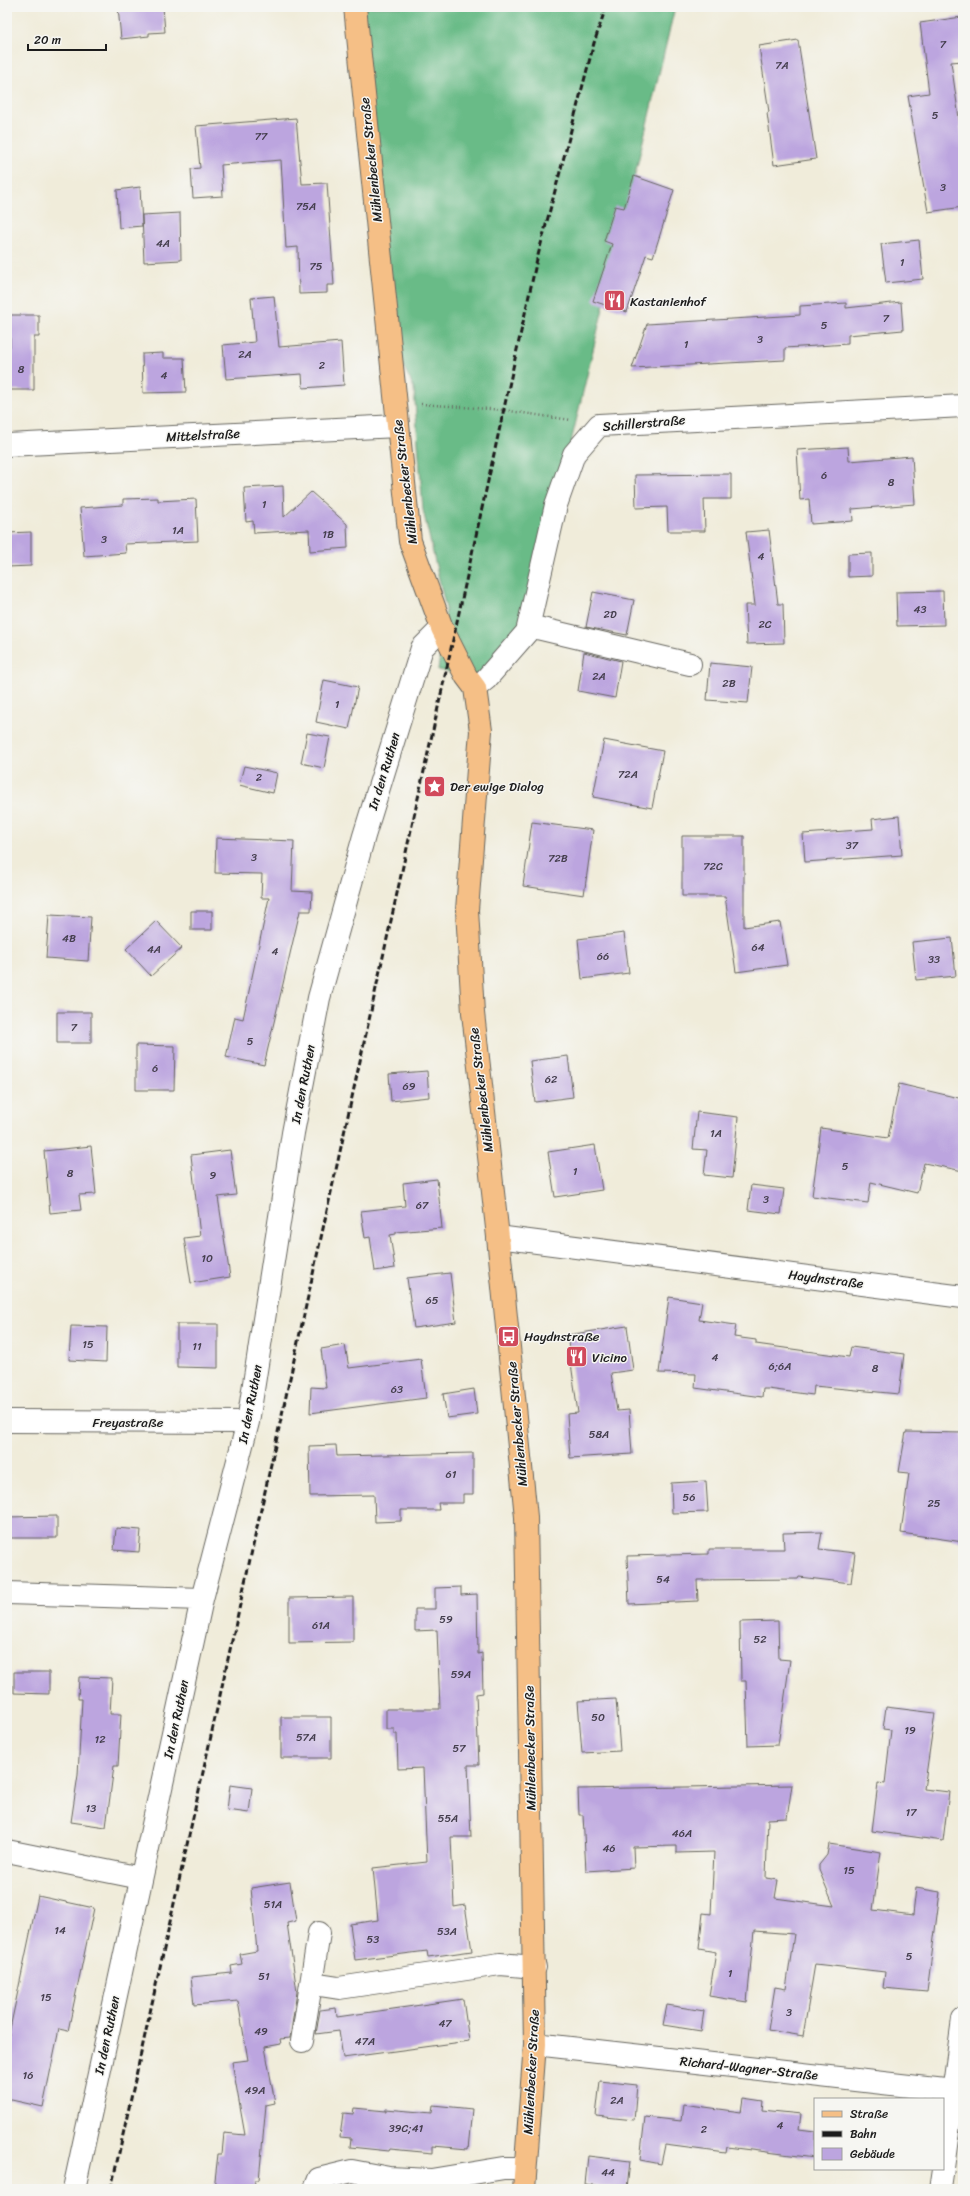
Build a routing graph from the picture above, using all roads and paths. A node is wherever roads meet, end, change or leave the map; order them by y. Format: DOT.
graph roads {
  1 [pos="355,7"];
  2 [pos="396,404"];
  3 [pos="963,406"];
  4 [pos="599,425"];
  5 [pos="398,426"];
  6 [pos="7,445"];
  7 [pos="529,626"];
  8 [pos="442,628"];
  9 [pos="690,664"];
  10 [pos="475,688"];
  11 [pos="498,1237"];
  12 [pos="963,1297"];
  13 [pos="7,1421"];
  14 [pos="248,1422"];
  15 [pos="7,1593"];
  16 [pos="202,1600"];
  17 [pos="7,1851"];
  18 [pos="141,1878"];
  19 [pos="319,1933"];
  20 [pos="535,1967"];
  21 [pos="313,1984"];
  22 [pos="963,2019"];
  23 [pos="302,2041"];
  24 [pos="536,2044"];
  25 [pos="958,2091"];
  26 [pos="944,2163"];
  27 [pos="943,2170"];
  28 [pos="525,2179"];
  29 [pos="74,2189"];
  30 [pos="315,2189"];
  31 [pos="940,2189"];
  1 -- 2 [label="main road, Mühlenbecker Straße"];
  2 -- 4 [label="path"];
  2 -- 5 [label="main road, Mühlenbecker Straße"];
  3 -- 4 [label="street, Schillerstraße"];
  4 -- 7 [label="street, Schillerstraße"];
  5 -- 6 [label="street, Mittelstraße"];
  5 -- 8 [label="main road, Mühlenbecker Straße"];
  7 -- 9 [label="street"];
  7 -- 10 [label="street, Schillerstraße"];
  8 -- 10 [label="main road, Mühlenbecker Straße"];
  8 -- 14 [label="street, In den Ruthen"];
  10 -- 11 [label="main road, Mühlenbecker Straße"];
  11 -- 12 [label="street, Haydnstraße"];
  11 -- 20 [label="main road, Mühlenbecker Straße"];
  13 -- 14 [label="street, Freyastraße"];
  14 -- 16 [label="street, In den Ruthen"];
  15 -- 16 [label="street"];
  16 -- 18 [label="street, In den Ruthen"];
  17 -- 18 [label="street"];
  18 -- 29 [label="street, In den Ruthen"];
  19 -- 21 [label="street"];
  20 -- 21 [label="street"];
  20 -- 24 [label="main road, Mühlenbecker Straße"];
  21 -- 23 [label="street"];
  22 -- 25 [label="street"];
  24 -- 25 [label="street, Richard-Wagner-Straße"];
  24 -- 28 [label="main road, Mühlenbecker Straße"];
  25 -- 26 [label="street"];
  27 -- 31 [label="street"];
  28 -- 30 [label="street"];
}
